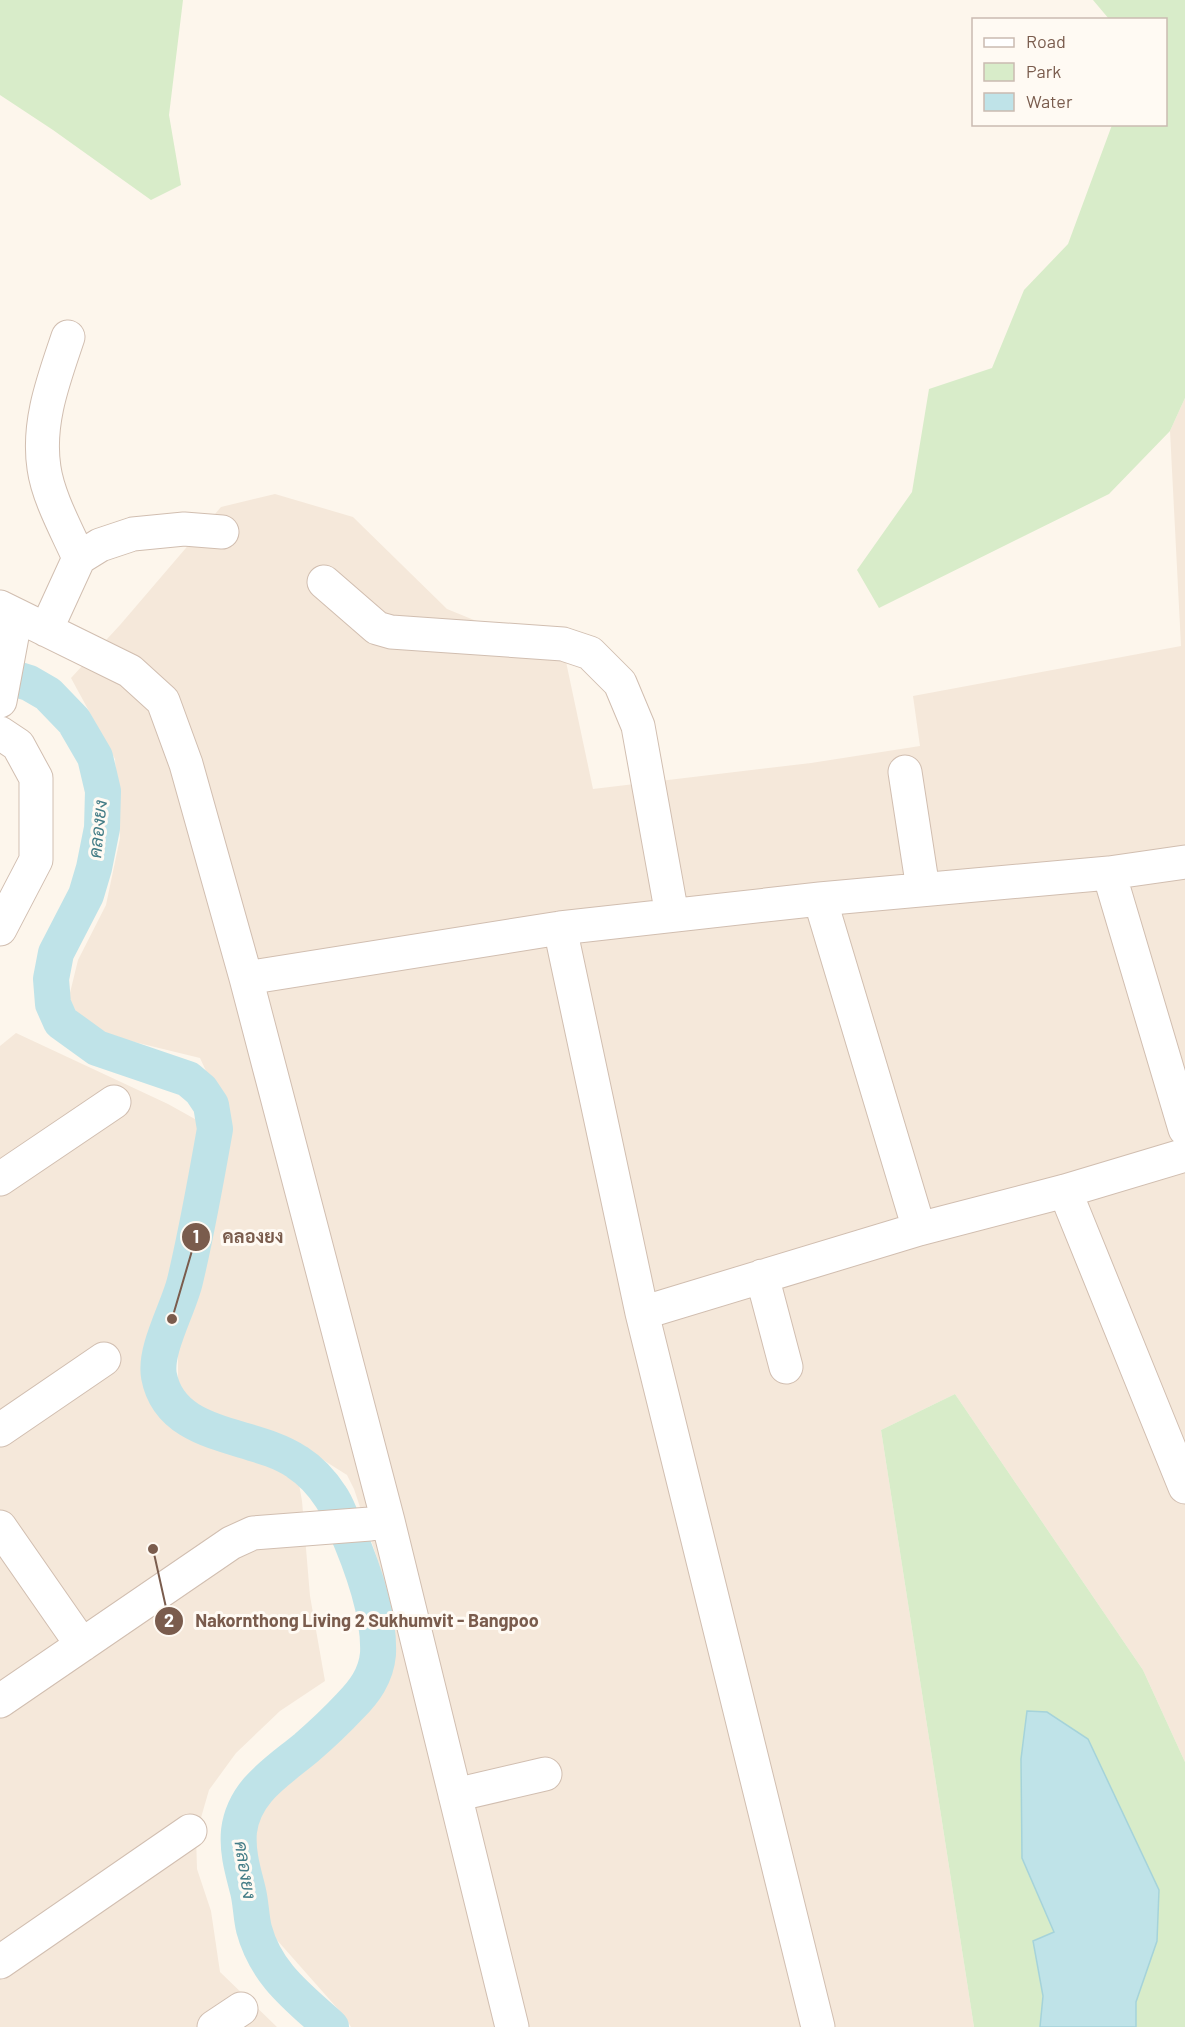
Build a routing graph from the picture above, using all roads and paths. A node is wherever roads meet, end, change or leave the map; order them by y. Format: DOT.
graph roads {
  1 [pos="69,337"];
  2 [pos="222,532"];
  3 [pos="79,558"];
  4 [pos="324,582"];
  5 [pos="8,611"];
  6 [pos="46,630"];
  7 [pos="4,683"];
  8 [pos="0,733"];
  9 [pos="905,772"];
  10 [pos="1185,862"];
  11 [pos="1109,873"];
  12 [pos="923,889"];
  13 [pos="820,899"];
  14 [pos="672,915"];
  15 [pos="560,928"];
  16 [pos="0,929"];
  17 [pos="246,978"];
  18 [pos="114,1102"];
  19 [pos="1185,1130"];
  20 [pos="1185,1155"];
  21 [pos="0,1179"];
  22 [pos="1065,1191"];
  23 [pos="919,1229"];
  24 [pos="762,1276"];
  25 [pos="642,1312"];
  26 [pos="104,1359"];
  27 [pos="786,1367"];
  28 [pos="0,1430"];
  29 [pos="1182,1469"];
  30 [pos="379,1522"];
  31 [pos="0,1527"];
  32 [pos="82,1645"];
  33 [pos="0,1701"];
  34 [pos="545,1774"];
  35 [pos="455,1795"];
  36 [pos="190,1831"];
  37 [pos="0,1962"];
  38 [pos="241,2009"];
  39 [pos="214,2027"];
  40 [pos="512,2027"];
  41 [pos="818,2027"];
  1 -- 3 [label="street"];
  2 -- 3 [label="street"];
  3 -- 6 [label="street"];
  4 -- 14 [label="street"];
  5 -- 6 [label="street"];
  5 -- 7 [label="street"];
  6 -- 17 [label="street"];
  8 -- 16 [label="street"];
  9 -- 12 [label="street"];
  10 -- 11 [label="street"];
  11 -- 12 [label="street"];
  11 -- 19 [label="street"];
  12 -- 13 [label="street"];
  13 -- 14 [label="street"];
  13 -- 23 [label="street"];
  14 -- 15 [label="street"];
  15 -- 17 [label="street"];
  15 -- 25 [label="street"];
  17 -- 30 [label="street"];
  18 -- 21 [label="street"];
  20 -- 22 [label="street"];
  22 -- 23 [label="street"];
  22 -- 29 [label="street"];
  23 -- 24 [label="street"];
  24 -- 25 [label="street"];
  24 -- 27 [label="street"];
  25 -- 41 [label="street"];
  26 -- 28 [label="street"];
  30 -- 32 [label="street"];
  30 -- 35 [label="street"];
  31 -- 32 [label="street"];
  32 -- 33 [label="street"];
  34 -- 35 [label="street"];
  35 -- 40 [label="street"];
  36 -- 37 [label="street"];
  38 -- 39 [label="street"];
}
